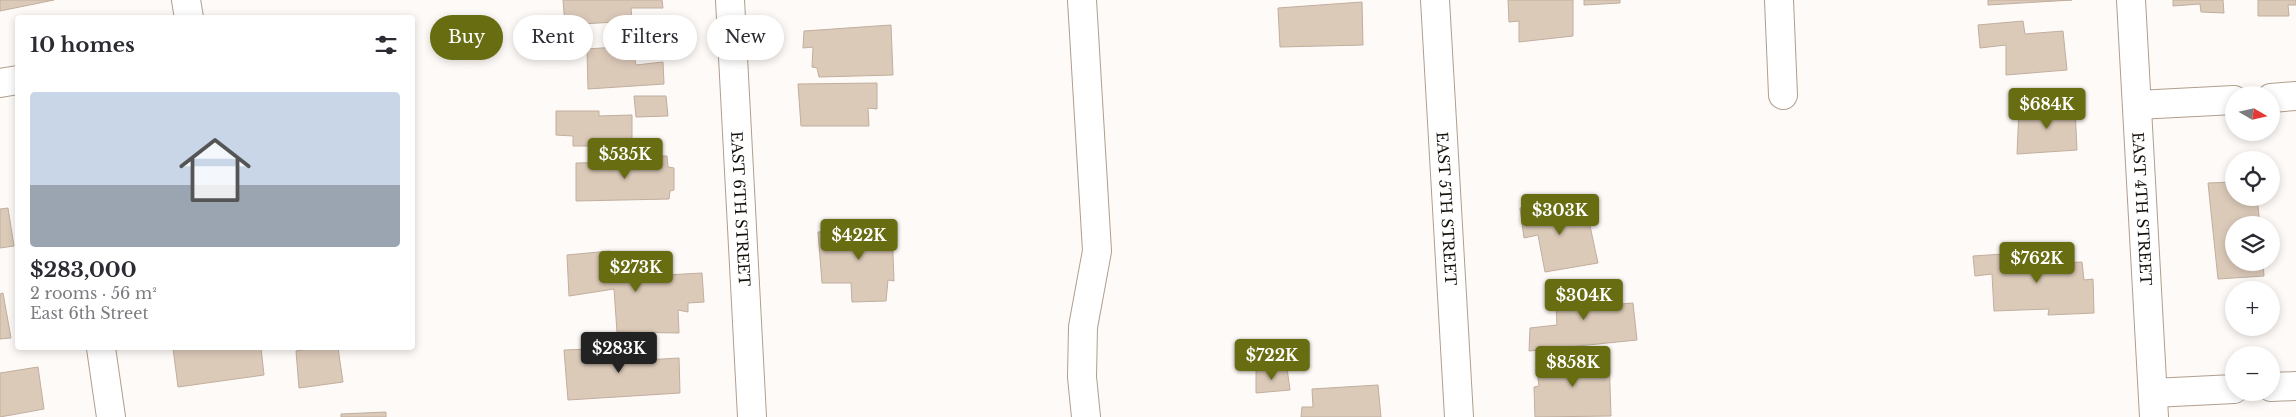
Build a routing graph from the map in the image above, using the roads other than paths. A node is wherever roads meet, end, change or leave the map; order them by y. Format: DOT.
graph roads {
  1 [pos="186,0"];
  2 [pos="730,0"];
  3 [pos="1082,0"];
  4 [pos="1436,0"];
  5 [pos="1778,0"];
  6 [pos="2132,0"];
  7 [pos="188,15"];
  8 [pos="15,80"];
  9 [pos="0,83"];
  10 [pos="1783,95"];
  11 [pos="2296,96"];
  12 [pos="2280,97"];
  13 [pos="2225,100"];
  14 [pos="2137,105"];
  15 [pos="101,350"];
  16 [pos="2296,386"];
  17 [pos="2280,387"];
  18 [pos="2225,391"];
  19 [pos="2153,405"];
  20 [pos="111,417"];
  21 [pos="752,417"];
  22 [pos="1086,417"];
  23 [pos="1459,417"];
  1 -- 7 [label="street"];
  2 -- 21 [label="street, EAST 6TH STREET"];
  3 -- 22 [label="street"];
  4 -- 23 [label="street, EAST 5TH STREET"];
  5 -- 10 [label="street"];
  6 -- 14 [label="street, EAST 4TH STREET"];
  8 -- 9 [label="street"];
  11 -- 12 [label="street"];
  13 -- 14 [label="street"];
  14 -- 19 [label="street, EAST 4TH STREET"];
  15 -- 20 [label="street"];
  16 -- 17 [label="street"];
  18 -- 19 [label="street"];
}
